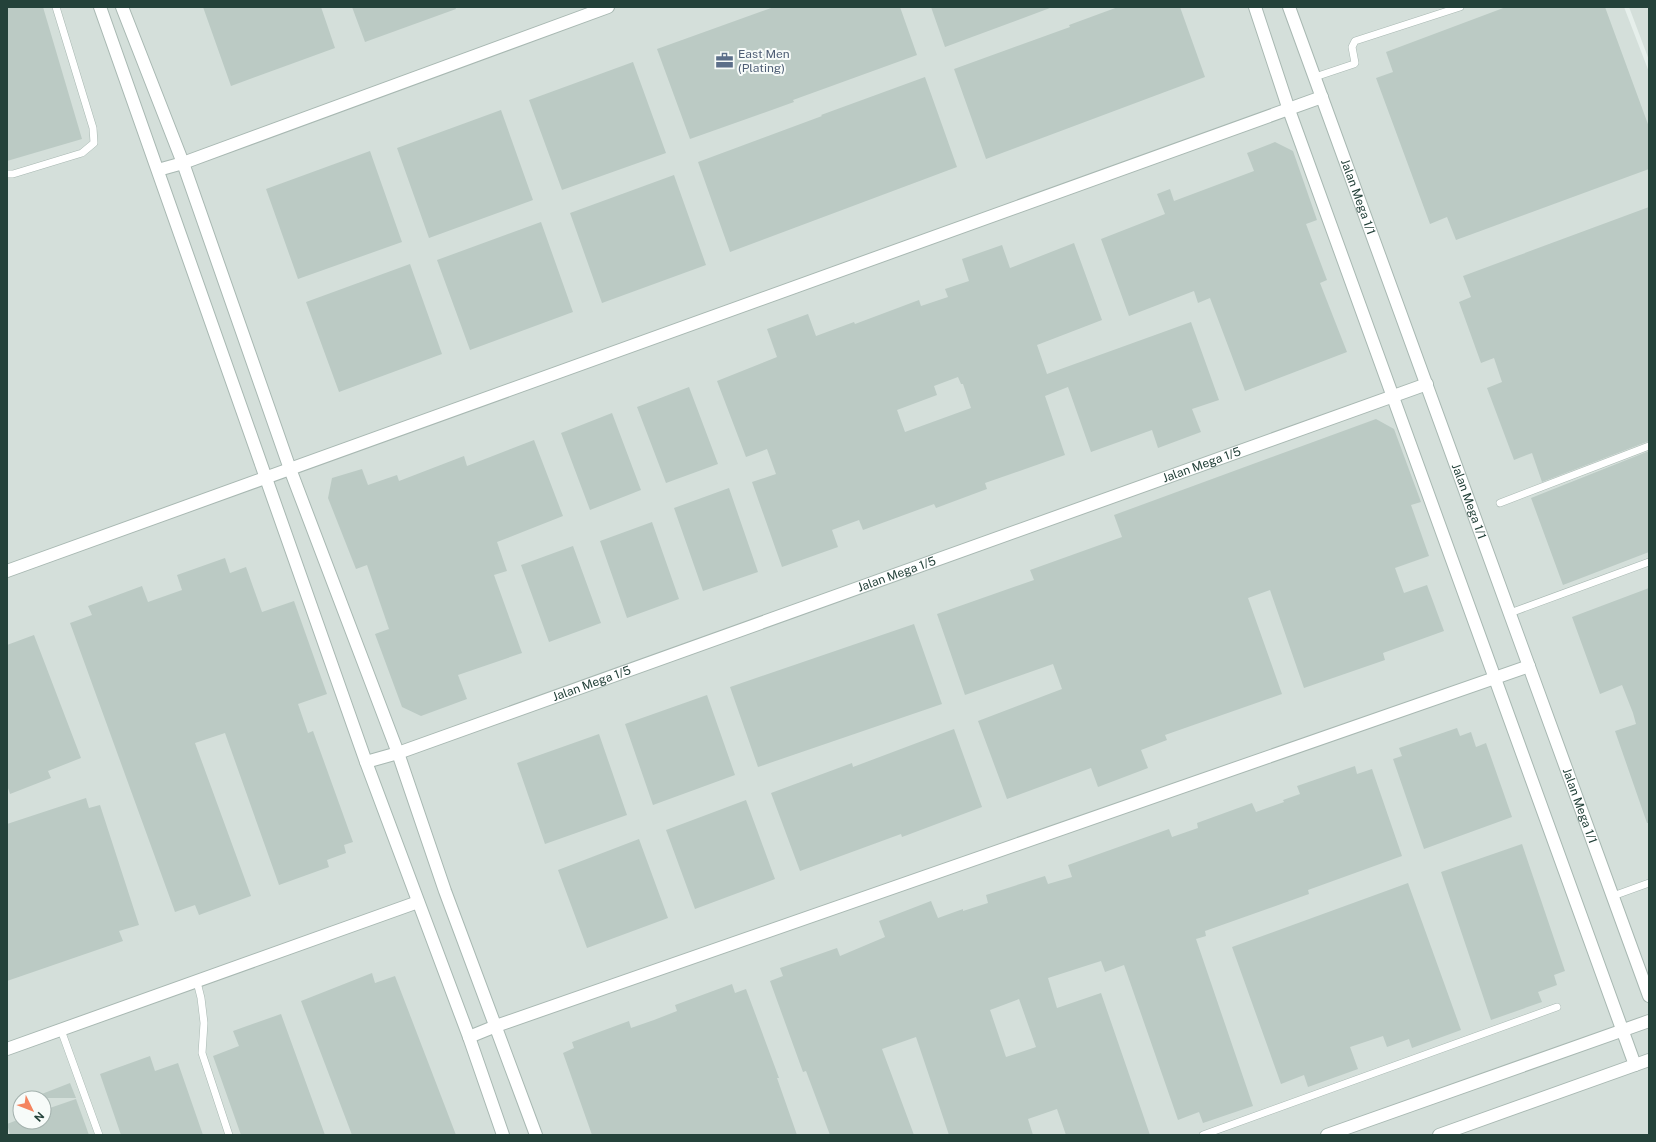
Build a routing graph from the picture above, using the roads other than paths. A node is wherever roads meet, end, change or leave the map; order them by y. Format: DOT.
graph roads {
  1 [pos="56,7"];
  2 [pos="100,7"];
  3 [pos="122,7"];
  4 [pos="608,7"];
  5 [pos="1256,7"];
  6 [pos="1289,7"];
  7 [pos="1460,7"];
  8 [pos="1315,77"];
  9 [pos="1322,97"];
  10 [pos="1289,110"];
  11 [pos="182,163"];
  12 [pos="158,170"];
  13 [pos="7,174"];
  14 [pos="1426,384"];
  15 [pos="1393,396"];
  16 [pos="1649,446"];
  17 [pos="290,470"];
  18 [pos="265,479"];
  19 [pos="1500,503"];
  20 [pos="1649,562"];
  21 [pos="7,572"];
  22 [pos="1510,613"];
  23 [pos="1529,666"];
  24 [pos="1495,678"];
  25 [pos="398,753"];
  26 [pos="366,762"];
  27 [pos="1649,883"];
  28 [pos="1613,896"];
  29 [pos="418,902"];
  30 [pos="197,982"];
  31 [pos="1649,996"];
  32 [pos="1556,1007"];
  33 [pos="1649,1021"];
  34 [pos="496,1026"];
  35 [pos="61,1030"];
  36 [pos="1623,1030"];
  37 [pos="469,1037"];
  38 [pos="7,1050"];
  39 [pos="1649,1060"];
  40 [pos="1635,1065"];
  41 [pos="99,1135"];
  42 [pos="229,1135"];
  43 [pos="503,1135"];
  44 [pos="536,1135"];
  45 [pos="1203,1135"];
  46 [pos="1327,1135"];
  47 [pos="1442,1135"];
  1 -- 13 [label="lane"];
  2 -- 12 [label="street"];
  3 -- 11 [label="street"];
  4 -- 11 [label="street"];
  5 -- 10 [label="street"];
  6 -- 8 [label="street, Jalan Mega 1/1"];
  7 -- 8 [label="lane"];
  8 -- 9 [label="street, Jalan Mega 1/1"];
  9 -- 10 [label="street"];
  9 -- 14 [label="street, Jalan Mega 1/1"];
  10 -- 15 [label="street"];
  10 -- 17 [label="street"];
  11 -- 12 [label="street"];
  11 -- 17 [label="street"];
  12 -- 18 [label="street"];
  14 -- 15 [label="street, Jalan Mega 1/5"];
  14 -- 22 [label="street, Jalan Mega 1/1"];
  15 -- 24 [label="street"];
  15 -- 25 [label="street, Jalan Mega 1/5"];
  16 -- 19 [label="lane"];
  17 -- 18 [label="street"];
  17 -- 25 [label="street"];
  18 -- 21 [label="street"];
  18 -- 26 [label="street"];
  20 -- 22 [label="lane"];
  22 -- 23 [label="street, Jalan Mega 1/1"];
  23 -- 24 [label="street"];
  23 -- 28 [label="street, Jalan Mega 1/1"];
  24 -- 34 [label="street"];
  24 -- 36 [label="street"];
  25 -- 26 [label="street, Jalan Mega 1/5"];
  25 -- 34 [label="street"];
  26 -- 29 [label="street"];
  27 -- 28 [label="lane"];
  28 -- 31 [label="street, Jalan Mega 1/1"];
  29 -- 30 [label="street"];
  29 -- 37 [label="street"];
  30 -- 35 [label="street"];
  30 -- 42 [label="lane"];
  32 -- 45 [label="lane"];
  33 -- 36 [label="street"];
  34 -- 37 [label="street"];
  34 -- 44 [label="street"];
  35 -- 38 [label="street"];
  35 -- 41 [label="lane"];
  36 -- 40 [label="street"];
  36 -- 46 [label="street"];
  37 -- 43 [label="street"];
  39 -- 40 [label="street"];
  40 -- 47 [label="street"];
}
